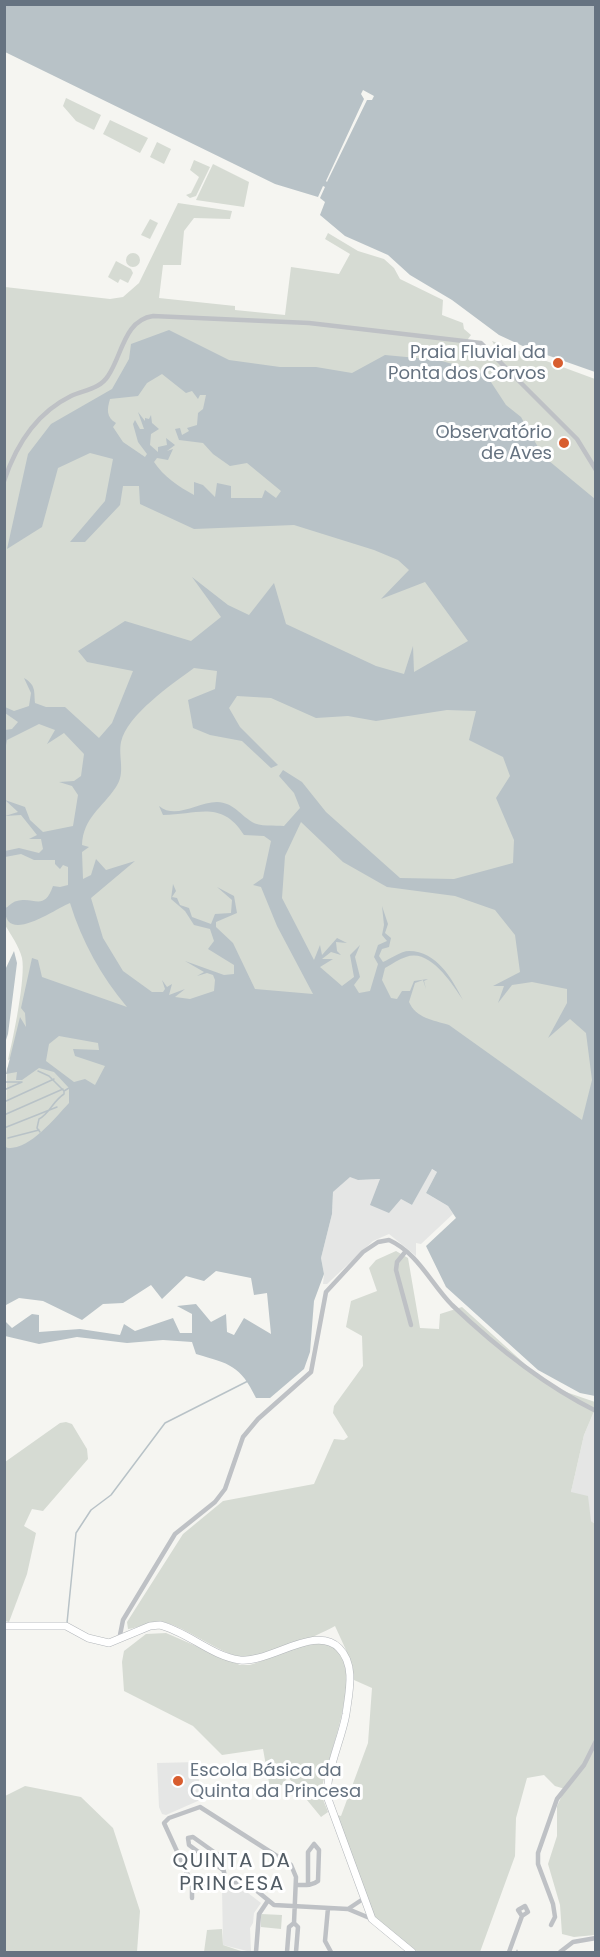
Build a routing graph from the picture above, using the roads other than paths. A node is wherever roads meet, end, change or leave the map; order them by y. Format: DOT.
graph roads {
  1 [pos="596,470"];
  2 [pos="4,482"];
  3 [pos="406,1251"];
  4 [pos="411,1325"];
  5 [pos="596,1411"];
  6 [pos="4,1626"];
  7 [pos="119,1640"];
  8 [pos="596,1741"];
  9 [pos="223,1870"];
  10 [pos="226,1882"];
  11 [pos="192,1884"];
  12 [pos="296,1885"];
  13 [pos="308,1885"];
  14 [pos="192,1898"];
  15 [pos="363,1899"];
  16 [pos="267,1902"];
  17 [pos="294,1906"];
  18 [pos="328,1908"];
  19 [pos="348,1909"];
  20 [pos="522,1916"];
  21 [pos="372,1919"];
  22 [pos="294,1923"];
  23 [pos="551,1925"];
  24 [pos="596,1938"];
  25 [pos="509,1951"];
  26 [pos="565,1951"];
  27 [pos="516,1952"];
  28 [pos="256,1953"];
  29 [pos="287,1953"];
  30 [pos="296,1953"];
  31 [pos="331,1953"];
  32 [pos="412,1953"];
  1 -- 2 [label="street"];
  3 -- 4 [label="street"];
  3 -- 5 [label="street"];
  3 -- 7 [label="street"];
  6 -- 7 [label="main road"];
  7 -- 15 [label="main road"];
  8 -- 23 [label="street"];
  9 -- 9 [label="street"];
  9 -- 10 [label="street"];
  10 -- 11 [label="street"];
  10 -- 16 [label="street"];
  11 -- 12 [label="street"];
  11 -- 14 [label="street"];
  12 -- 13 [label="street"];
  12 -- 17 [label="street"];
  13 -- 13 [label="street"];
  15 -- 19 [label="street"];
  15 -- 21 [label="main road"];
  16 -- 17 [label="street"];
  16 -- 28 [label="street"];
  17 -- 18 [label="street"];
  17 -- 22 [label="street"];
  18 -- 19 [label="street"];
  18 -- 31 [label="street"];
  19 -- 21 [label="street"];
  20 -- 25 [label="street"];
  21 -- 32 [label="main road"];
  22 -- 29 [label="street"];
  22 -- 30 [label="street"];
  24 -- 26 [label="street"];
  25 -- 27 [label="street"];
}
